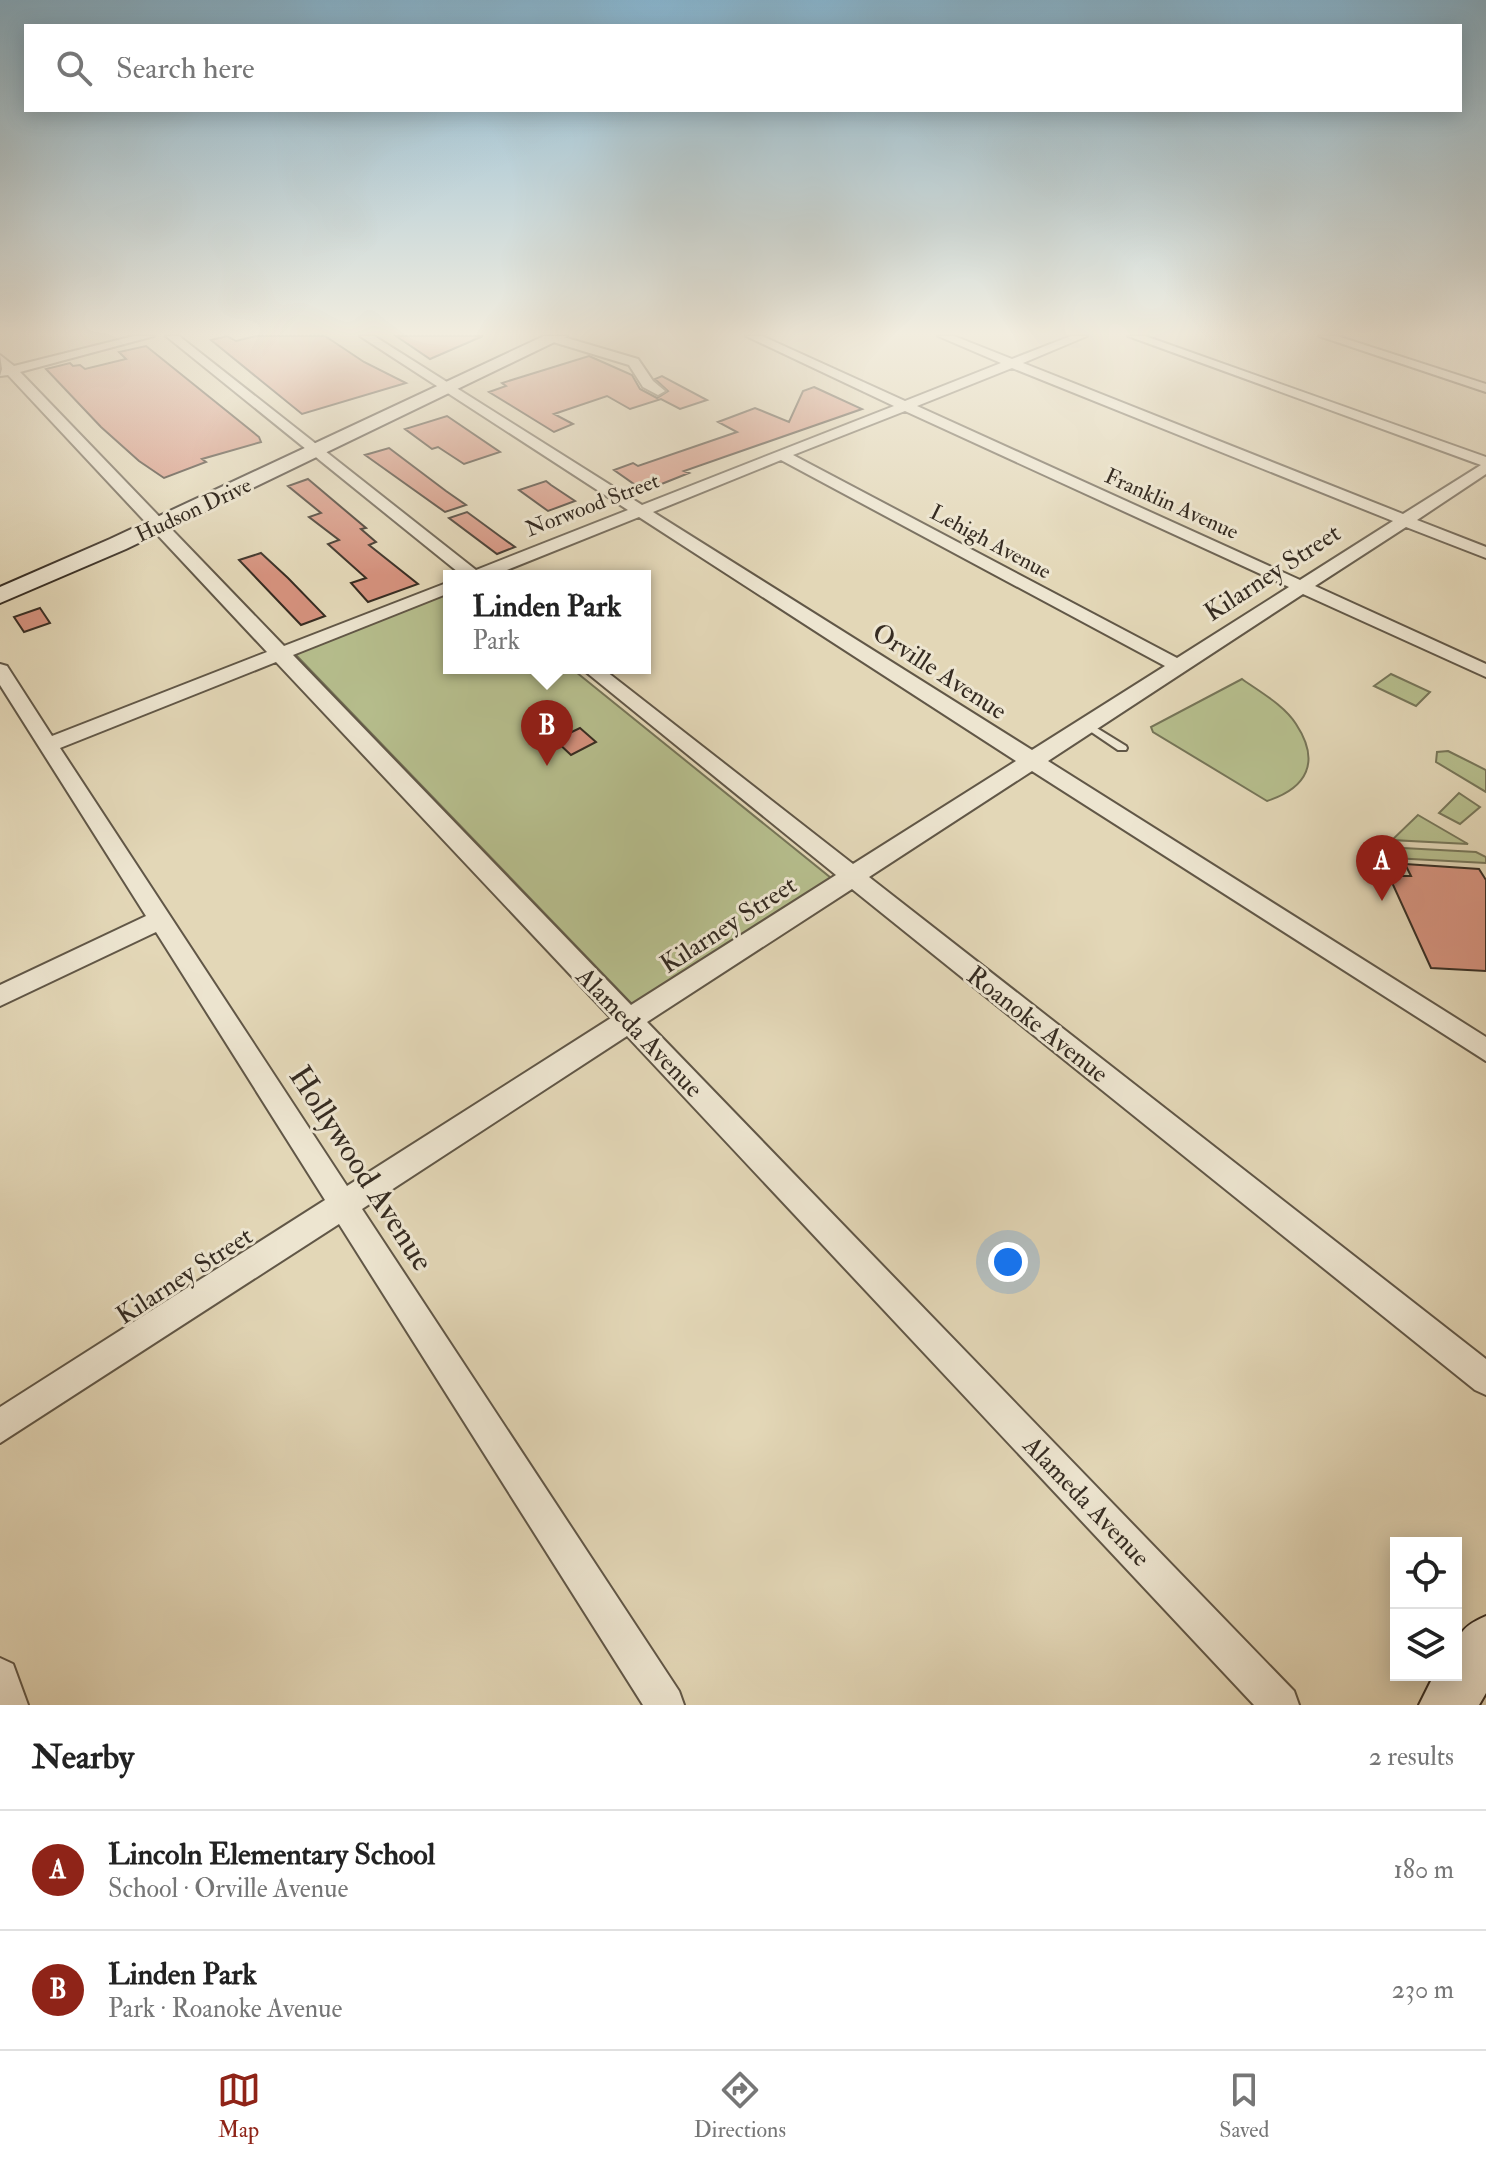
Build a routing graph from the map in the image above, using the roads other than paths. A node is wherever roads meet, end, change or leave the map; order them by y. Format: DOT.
graph roads {
  1 [pos="52,416"];
  2 [pos="273,416"];
  3 [pos="391,416"];
  4 [pos="490,416"];
  5 [pos="881,416"];
  6 [pos="926,416"];
  7 [pos="1143,416"];
  8 [pos="1356,416"];
  9 [pos="316,450"];
  10 [pos="782,455"];
  11 [pos="1486,462"];
  12 [pos="1486,468"];
  13 [pos="641,511"];
  14 [pos="1405,521"];
  15 [pos="159,524"];
  16 [pos="1486,553"];
  17 [pos="467,570"];
  18 [pos="490,570"];
  19 [pos="1303,587"];
  20 [pos="443,589"];
  21 [pos="0,596"];
  22 [pos="281,652"];
  23 [pos="1179,666"];
  24 [pos="0,670"];
  25 [pos="1486,671"];
  26 [pos="598,674"];
  27 [pos="1087,725"];
  28 [pos="48,745"];
  29 [pos="1122,748"];
  30 [pos="1033,761"];
  31 [pos="853,877"];
  32 [pos="161,919"];
  33 [pos="0,996"];
  34 [pos="630,1022"];
  35 [pos="1486,1050"];
  36 [pos="343,1205"];
  37 [pos="1486,1379"];
  38 [pos="0,1426"];
  39 [pos="1486,1643"];
  40 [pos="0,1677"];
  41 [pos="9,1705"];
  42 [pos="665,1705"];
  43 [pos="1280,1705"];
  44 [pos="1447,1705"];
  1 -- 15 [label="street, Alameda Avenue"];
  2 -- 9 [label="street"];
  3 -- 9 [label="street, Hudson Drive"];
  4 -- 13 [label="street, Orville Avenue"];
  5 -- 10 [label="street, Norwood Street"];
  6 -- 19 [label="street, Franklin Avenue"];
  7 -- 14 [label="street"];
  8 -- 11 [label="street"];
  9 -- 15 [label="street, Hudson Drive"];
  9 -- 17 [label="street"];
  10 -- 13 [label="street, Norwood Street"];
  10 -- 23 [label="street, Lehigh Avenue"];
  12 -- 14 [label="street, Kilarney Street"];
  13 -- 18 [label="street, Norwood Street"];
  13 -- 30 [label="street, Orville Avenue"];
  14 -- 16 [label="street"];
  14 -- 19 [label="street, Kilarney Street"];
  15 -- 21 [label="street, Hudson Drive"];
  15 -- 22 [label="street, Alameda Avenue"];
  19 -- 23 [label="street, Kilarney Street"];
  19 -- 25 [label="street, Franklin Avenue"];
  20 -- 22 [label="street"];
  22 -- 28 [label="street"];
  22 -- 34 [label="street, Alameda Avenue"];
  23 -- 27 [label="street, Kilarney Street"];
  24 -- 28 [label="street, Hollywood Avenue"];
  26 -- 31 [label="street, Roanoke Avenue"];
  27 -- 29 [label="lane"];
  27 -- 30 [label="street, Kilarney Street"];
  28 -- 32 [label="street, Hollywood Avenue"];
  30 -- 31 [label="street, Kilarney Street"];
  30 -- 35 [label="street, Orville Avenue"];
  31 -- 34 [label="street, Kilarney Street"];
  31 -- 37 [label="street, Roanoke Avenue"];
  32 -- 33 [label="street"];
  32 -- 36 [label="street, Hollywood Avenue"];
  34 -- 36 [label="street, Kilarney Street"];
  34 -- 43 [label="street, Alameda Avenue"];
  36 -- 38 [label="street, Kilarney Street"];
  36 -- 42 [label="street, Hollywood Avenue"];
  39 -- 44 [label="street"];
  40 -- 41 [label="street"];
}
